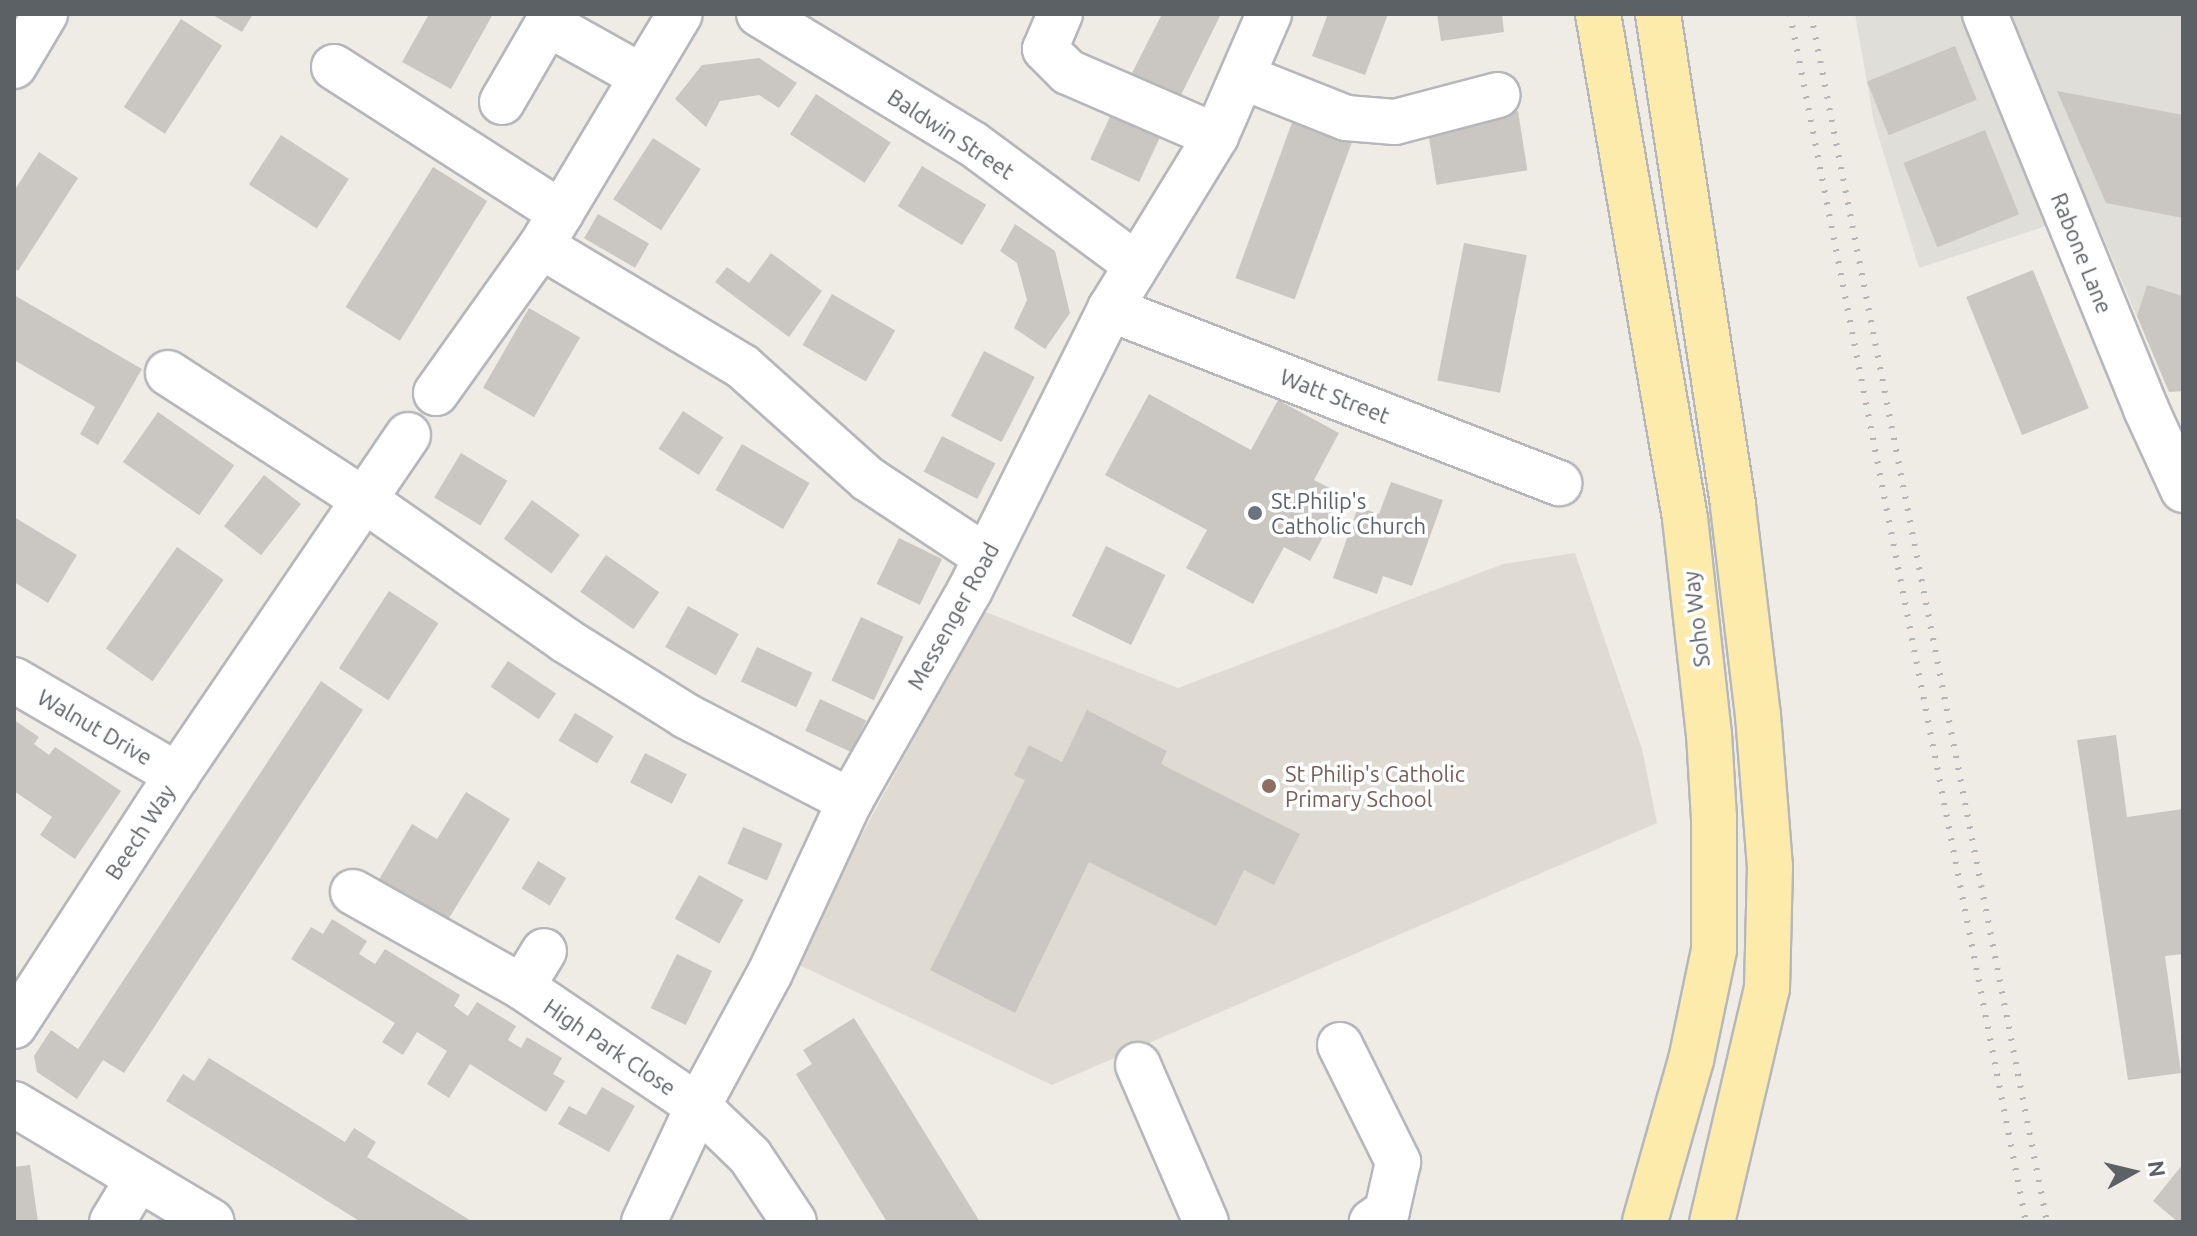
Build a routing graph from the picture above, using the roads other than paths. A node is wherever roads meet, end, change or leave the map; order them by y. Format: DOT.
graph roads {
  1 [pos="45,14"];
  2 [pos="680,14"];
  3 [pos="759,14"];
  4 [pos="1060,14"];
  5 [pos="1269,14"];
  6 [pos="1598,14"];
  7 [pos="1658,14"];
  8 [pos="1985,14"];
  9 [pos="550,19"];
  10 [pos="14,66"];
  11 [pos="334,67"];
  12 [pos="641,76"];
  13 [pos="1243,77"];
  14 [pos="1498,95"];
  15 [pos="502,102"];
  16 [pos="1216,136"];
  17 [pos="557,220"];
  18 [pos="1135,264"];
  19 [pos="1110,309"];
  20 [pos="168,373"];
  21 [pos="436,393"];
  22 [pos="408,435"];
  23 [pos="1559,483"];
  24 [pos="2183,490"];
  25 [pos="366,501"];
  26 [pos="986,557"];
  27 [pos="14,680"];
  28 [pos="177,775"];
  29 [pos="850,801"];
  30 [pos="353,892"];
  31 [pos="544,951"];
  32 [pos="522,987"];
  33 [pos="14,1026"];
  34 [pos="1340,1045"];
  35 [pos="1138,1065"];
  36 [pos="14,1104"];
  37 [pos="698,1106"];
  38 [pos="138,1179"];
  39 [pos="112,1222"];
  40 [pos="212,1222"];
  41 [pos="644,1222"];
  42 [pos="794,1222"];
  43 [pos="1206,1222"];
  44 [pos="1372,1222"];
  45 [pos="1645,1222"];
  46 [pos="1712,1222"];
  1 -- 10 [label="street"];
  2 -- 12 [label="street"];
  3 -- 18 [label="street, Baldwin Street"];
  4 -- 16 [label="street"];
  5 -- 13 [label="street, Messenger Road"];
  6 -- 45 [label="main road, Soho Way"];
  7 -- 46 [label="main road"];
  8 -- 24 [label="street, Rabone Lane"];
  9 -- 12 [label="street"];
  9 -- 15 [label="street"];
  11 -- 17 [label="street"];
  12 -- 17 [label="street"];
  13 -- 14 [label="street"];
  13 -- 16 [label="street, Messenger Road"];
  16 -- 18 [label="street, Messenger Road"];
  17 -- 21 [label="street"];
  17 -- 26 [label="street"];
  18 -- 19 [label="street, Messenger Road"];
  19 -- 23 [label="street, Watt Street"];
  19 -- 26 [label="street, Messenger Road"];
  20 -- 25 [label="street"];
  22 -- 25 [label="street, Beech Way"];
  25 -- 28 [label="street, Beech Way"];
  25 -- 29 [label="street"];
  26 -- 29 [label="street, Messenger Road"];
  27 -- 28 [label="street, Walnut Drive"];
  28 -- 33 [label="street, Beech Way"];
  29 -- 37 [label="street, Messenger Road"];
  30 -- 32 [label="street, High Park Close"];
  31 -- 32 [label="street, High Park Close"];
  32 -- 37 [label="street, High Park Close"];
  34 -- 44 [label="street"];
  35 -- 43 [label="street"];
  36 -- 38 [label="street"];
  37 -- 41 [label="street, Messenger Road"];
  37 -- 42 [label="street, High Park Close"];
  38 -- 39 [label="street"];
  38 -- 40 [label="street"];
}
